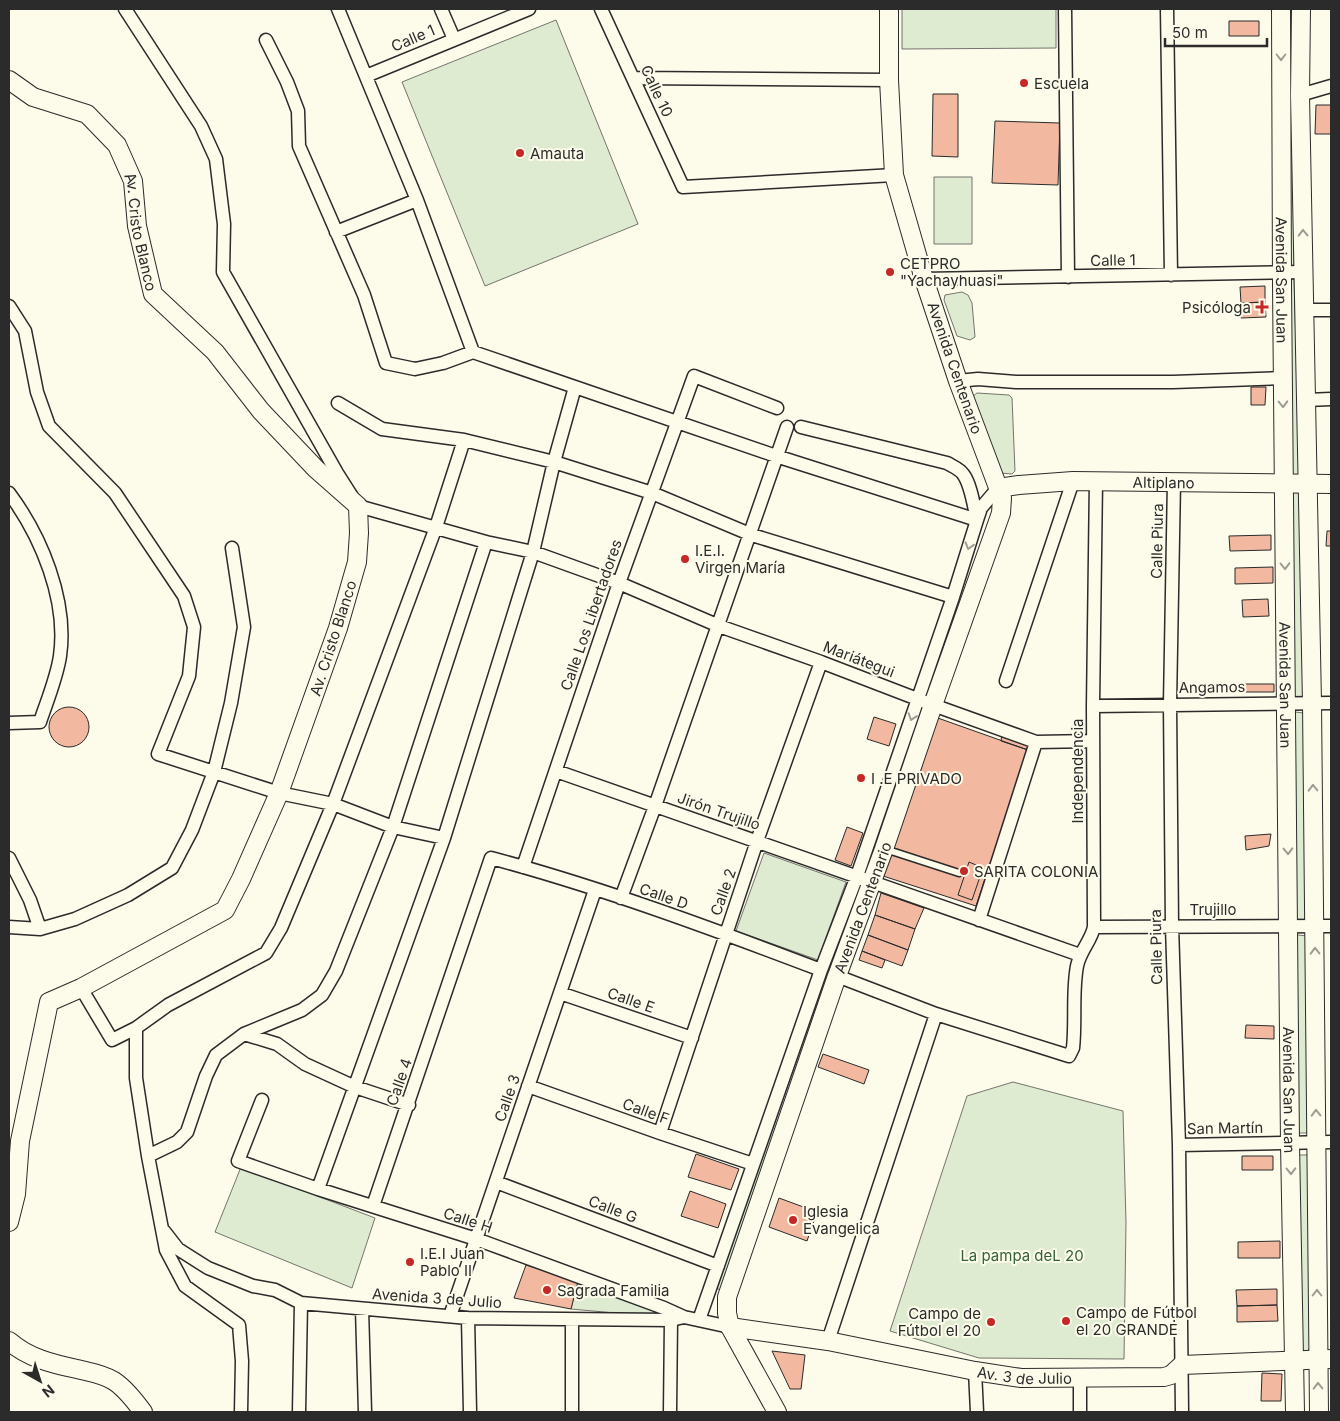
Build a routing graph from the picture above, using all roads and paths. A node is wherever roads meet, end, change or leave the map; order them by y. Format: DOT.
graph roads {
  1 [pos="125,9"];
  2 [pos="338,9"];
  3 [pos="441,9"];
  4 [pos="529,9"];
  5 [pos="601,9"];
  6 [pos="889,9"];
  7 [pos="1065,9"];
  8 [pos="1167,9"];
  9 [pos="1281,9"];
  10 [pos="1302,9"];
  11 [pos="454,38"];
  12 [pos="266,40"];
  13 [pos="366,76"];
  14 [pos="633,78"];
  15 [pos="9,80"];
  16 [pos="889,80"];
  17 [pos="1331,86"];
  18 [pos="1300,95"];
  19 [pos="894,175"];
  20 [pos="417,200"];
  21 [pos="336,232"];
  22 [pos="1282,272"];
  23 [pos="1303,272"];
  24 [pos="1171,275"];
  25 [pos="1068,277"];
  26 [pos="924,279"];
  27 [pos="9,306"];
  28 [pos="1304,310"];
  29 [pos="1331,310"];
  30 [pos="473,352"];
  31 [pos="1283,378"];
  32 [pos="958,381"];
  33 [pos="575,387"];
  34 [pos="1331,399"];
  35 [pos="1306,400"];
  36 [pos="338,403"];
  37 [pos="776,408"];
  38 [pos="677,422"];
  39 [pos="787,427"];
  40 [pos="801,427"];
  41 [pos="464,440"];
  42 [pos="776,456"];
  43 [pos="554,462"];
  44 [pos="1073,480"];
  45 [pos="1096,480"];
  46 [pos="1174,481"];
  47 [pos="1284,484"];
  48 [pos="1308,484"];
  49 [pos="1331,484"];
  50 [pos="998,488"];
  51 [pos="9,493"];
  52 [pos="652,493"];
  53 [pos="358,506"];
  54 [pos="976,520"];
  55 [pos="436,527"];
  56 [pos="749,534"];
  57 [pos="486,542"];
  58 [pos="232,548"];
  59 [pos="533,552"];
  60 [pos="619,582"];
  61 [pos="953,597"];
  62 [pos="718,626"];
  63 [pos="821,662"];
  64 [pos="1006,680"];
  65 [pos="925,702"];
  66 [pos="1286,703"];
  67 [pos="1312,703"];
  68 [pos="1331,703"];
  69 [pos="1170,704"];
  70 [pos="1093,706"];
  71 [pos="9,723"];
  72 [pos="1093,741"];
  73 [pos="1036,742"];
  74 [pos="556,771"];
  75 [pos="214,772"];
  76 [pos="279,793"];
  77 [pos="333,804"];
  78 [pos="655,806"];
  79 [pos="393,827"];
  80 [pos="444,838"];
  81 [pos="757,841"];
  82 [pos="884,849"];
  83 [pos="9,858"];
  84 [pos="523,867"];
  85 [pos="959,873"];
  86 [pos="865,878"];
  87 [pos="595,890"];
  88 [pos="621,898"];
  89 [pos="979,920"];
  90 [pos="1172,926"];
  91 [pos="1289,926"];
  92 [pos="1323,926"];
  93 [pos="9,927"];
  94 [pos="1094,927"];
  95 [pos="40,929"];
  96 [pos="726,934"];
  97 [pos="1080,955"];
  98 [pos="829,973"];
  99 [pos="81,988"];
  100 [pos="560,992"];
  101 [pos="936,1014"];
  102 [pos="136,1028"];
  103 [pos="244,1034"];
  104 [pos="692,1038"];
  105 [pos="1068,1056"];
  106 [pos="528,1086"];
  107 [pos="355,1087"];
  108 [pos="262,1100"];
  109 [pos="409,1105"];
  110 [pos="660,1133"];
  111 [pos="1324,1142"];
  112 [pos="1290,1144"];
  113 [pos="1179,1145"];
  114 [pos="148,1156"];
  115 [pos="753,1164"];
  116 [pos="496,1182"];
  117 [pos="318,1189"];
  118 [pos="373,1206"];
  119 [pos="9,1222"];
  120 [pos="162,1230"];
  121 [pos="476,1239"];
  122 [pos="718,1266"];
  123 [pos="300,1303"];
  124 [pos="362,1309"];
  125 [pos="450,1316"];
  126 [pos="684,1317"];
  127 [pos="468,1318"];
  128 [pos="572,1320"];
  129 [pos="671,1320"];
  130 [pos="699,1320"];
  131 [pos="730,1327"];
  132 [pos="9,1341"];
  133 [pos="828,1341"];
  134 [pos="1325,1359"];
  135 [pos="1295,1361"];
  136 [pos="1182,1365"];
  137 [pos="975,1371"];
  138 [pos="1080,1377"];
  139 [pos="774,1410"];
  140 [pos="143,1412"];
  141 [pos="241,1412"];
  142 [pos="299,1412"];
  143 [pos="365,1412"];
  144 [pos="470,1412"];
  145 [pos="572,1412"];
  146 [pos="670,1412"];
  147 [pos="977,1412"];
  148 [pos="1080,1412"];
  149 [pos="1182,1412"];
  150 [pos="1295,1412"];
  151 [pos="1319,1412"];
  1 -- 53 [label="street"];
  2 -- 13 [label="street"];
  3 -- 11 [label="street"];
  4 -- 11 [label="street, Calle 1"];
  5 -- 14 [label="street, Calle 10"];
  6 -- 16 [label="street, Avenida Centenario"];
  7 -- 25 [label="street"];
  8 -- 24 [label="street"];
  9 -- 22 [label="street, Avenida San Juan, one-way"];
  10 -- 18 [label="street, Avenida San Juan"];
  11 -- 13 [label="street, Calle 1"];
  12 -- 21 [label="street"];
  13 -- 20 [label="street"];
  14 -- 16 [label="street"];
  14 -- 19 [label="street, Calle 10"];
  15 -- 53 [label="street, Av. Cristo Blanco"];
  16 -- 19 [label="street, Avenida Centenario"];
  17 -- 18 [label="street"];
  23 -- 18 [label="street, Avenida San Juan, one-way"];
  19 -- 26 [label="street, Avenida Centenario"];
  20 -- 21 [label="street"];
  20 -- 30 [label="street"];
  21 -- 30 [label="street"];
  22 -- 23 [label="street, Calle 1"];
  22 -- 24 [label="street, Calle 1"];
  22 -- 31 [label="street, Avenida San Juan"];
  23 -- 28 [label="street, Avenida San Juan"];
  24 -- 25 [label="street, Calle 1"];
  25 -- 26 [label="street, Calle 1"];
  26 -- 32 [label="street, Avenida Centenario"];
  27 -- 75 [label="street"];
  28 -- 29 [label="street"];
  28 -- 35 [label="street, Avenida San Juan"];
  30 -- 33 [label="street"];
  31 -- 32 [label="street"];
  31 -- 47 [label="street, Avenida San Juan, one-way"];
  32 -- 50 [label="street, Avenida Centenario"];
  33 -- 38 [label="street"];
  33 -- 43 [label="street"];
  34 -- 35 [label="street"];
  35 -- 48 [label="street, Avenida San Juan"];
  36 -- 41 [label="street"];
  37 -- 38 [label="street, Calle Los Libertadores"];
  38 -- 42 [label="street"];
  38 -- 52 [label="street, Calle Los Libertadores"];
  39 -- 42 [label="street"];
  40 -- 54 [label="street"];
  41 -- 43 [label="street"];
  41 -- 55 [label="street"];
  42 -- 54 [label="street"];
  42 -- 56 [label="street"];
  43 -- 52 [label="street"];
  43 -- 59 [label="street"];
  44 -- 45 [label="street, Altiplano"];
  44 -- 50 [label="street, Altiplano"];
  44 -- 64 [label="street"];
  45 -- 46 [label="street, Altiplano"];
  45 -- 70 [label="street, Independencia"];
  46 -- 47 [label="street, Altiplano"];
  46 -- 69 [label="street, Calle Piura"];
  47 -- 48 [label="street, Altiplano"];
  47 -- 66 [label="street, Avenida San Juan, one-way"];
  48 -- 49 [label="street, Altiplano"];
  48 -- 67 [label="street, Avenida San Juan"];
  50 -- 54 [label="street, Avenida Centenario"];
  50 -- 65 [label="street, Avenida Centenario"];
  51 -- 71 [label="street"];
  52 -- 56 [label="street"];
  52 -- 60 [label="street, Calle Los Libertadores"];
  53 -- 55 [label="street, Mariátegui"];
  53 -- 76 [label="street, Av. Cristo Blanco"];
  54 -- 61 [label="street, Avenida Centenario, one-way"];
  55 -- 57 [label="street, Mariátegui"];
  55 -- 77 [label="street"];
  56 -- 61 [label="street"];
  56 -- 62 [label="street"];
  57 -- 59 [label="street, Mariátegui"];
  57 -- 79 [label="street"];
  58 -- 75 [label="street"];
  59 -- 60 [label="street, Mariátegui"];
  59 -- 80 [label="street"];
  60 -- 62 [label="street, Mariátegui"];
  60 -- 74 [label="street, Calle Los Libertadores"];
  61 -- 65 [label="street, Avenida Centenario"];
  62 -- 63 [label="street, Mariátegui"];
  62 -- 78 [label="street"];
  63 -- 65 [label="street, Mariátegui"];
  63 -- 81 [label="street, Calle 2"];
  65 -- 73 [label="street, Mariátegui"];
  65 -- 82 [label="street, Avenida Centenario"];
  65 -- 86 [label="street, Avenida Centenario, one-way"];
  66 -- 67 [label="street, Angamos"];
  66 -- 69 [label="street, Angamos"];
  66 -- 91 [label="street, Avenida San Juan, one-way"];
  67 -- 68 [label="street, Angamos"];
  92 -- 67 [label="street, Avenida San Juan, one-way"];
  69 -- 70 [label="street, Angamos"];
  69 -- 90 [label="street, Calle Piura"];
  70 -- 72 [label="street, Independencia"];
  72 -- 73 [label="street, Mariátegui"];
  72 -- 94 [label="street, Independencia"];
  73 -- 89 [label="street"];
  74 -- 78 [label="street, Jirón Trujillo"];
  74 -- 84 [label="street, Calle Los Libertadores"];
  75 -- 76 [label="street"];
  75 -- 95 [label="street"];
  76 -- 77 [label="street"];
  76 -- 99 [label="street, Av. Cristo Blanco"];
  77 -- 79 [label="street"];
  77 -- 102 [label="street"];
  78 -- 81 [label="street, Jirón Trujillo"];
  78 -- 88 [label="street"];
  79 -- 80 [label="street"];
  79 -- 103 [label="street"];
  80 -- 107 [label="street"];
  81 -- 86 [label="street, Jirón Trujillo"];
  81 -- 96 [label="street, Calle 2"];
  82 -- 85 [label="lane"];
  82 -- 86 [label="street, Avenida Centenario"];
  83 -- 95 [label="street"];
  84 -- 87 [label="street, Calle D"];
  84 -- 109 [label="street, Calle 4"];
  86 -- 89 [label="street, Jirón Trujillo"];
  86 -- 98 [label="street, Avenida Centenario"];
  87 -- 88 [label="street, Calle D"];
  87 -- 100 [label="street, Calle 3"];
  88 -- 96 [label="street, Calle D"];
  89 -- 97 [label="street, Jirón Trujillo"];
  90 -- 91 [label="street, Trujillo"];
  90 -- 94 [label="street, Trujillo"];
  90 -- 113 [label="street, Calle Piura"];
  91 -- 92 [label="street, Trujillo"];
  91 -- 112 [label="street, Avenida San Juan"];
  111 -- 92 [label="street, Avenida San Juan, one-way"];
  93 -- 95 [label="street"];
  94 -- 97 [label="street, Independencia"];
  96 -- 98 [label="street, Calle D"];
  96 -- 104 [label="street, Calle 2"];
  97 -- 105 [label="street, Independencia"];
  98 -- 101 [label="street, Calle D"];
  98 -- 115 [label="street, Avenida Centenario"];
  98 -- 131 [label="street, Avenida Centenario"];
  99 -- 102 [label="street"];
  99 -- 119 [label="street, Av. Cristo Blanco"];
  100 -- 104 [label="street, Calle E"];
  100 -- 106 [label="street, Calle 3"];
  101 -- 105 [label="street, Calle D"];
  101 -- 133 [label="street"];
  102 -- 114 [label="street"];
  103 -- 107 [label="street"];
  103 -- 114 [label="street"];
  104 -- 110 [label="street, Calle 2"];
  106 -- 110 [label="street, Calle F"];
  106 -- 116 [label="street, Calle 3"];
  107 -- 109 [label="street"];
  107 -- 117 [label="street"];
  108 -- 117 [label="street, Calle H"];
  109 -- 118 [label="street, Calle 4"];
  110 -- 115 [label="street, Calle F"];
  111 -- 112 [label="street, San Martín"];
  134 -- 111 [label="street, Avenida San Juan, one-way"];
  112 -- 113 [label="street, San Martín"];
  112 -- 135 [label="street, Avenida San Juan, one-way"];
  113 -- 136 [label="street, Calle Piura"];
  114 -- 120 [label="street"];
  115 -- 122 [label="street, Avenida Centenario"];
  116 -- 121 [label="street, Calle 3"];
  116 -- 122 [label="street, Calle G"];
  117 -- 118 [label="street, Calle H"];
  118 -- 121 [label="street, Calle H"];
  120 -- 123 [label="street, Avenida 3 de Julio"];
  120 -- 141 [label="street"];
  121 -- 125 [label="street, Calle 3"];
  121 -- 126 [label="street, Calle H"];
  122 -- 130 [label="street, Avenida Centenario"];
  123 -- 124 [label="street, Avenida 3 de Julio"];
  123 -- 142 [label="street"];
  124 -- 125 [label="street, Avenida 3 de Julio"];
  124 -- 143 [label="street"];
  125 -- 127 [label="street, Avenida 3 de Julio"];
  126 -- 129 [label="street, Avenida 3 de Julio"];
  126 -- 130 [label="street, Avenida 3 de Julio"];
  127 -- 128 [label="street, Avenida 3 de Julio"];
  127 -- 144 [label="street"];
  128 -- 129 [label="street, Avenida 3 de Julio"];
  128 -- 145 [label="street"];
  129 -- 146 [label="street"];
  130 -- 131 [label="street, Avenida 3 de Julio"];
  131 -- 133 [label="street, Av. 3 de Julio"];
  131 -- 139 [label="street"];
  132 -- 140 [label="street"];
  133 -- 137 [label="street, Av. 3 de Julio"];
  134 -- 135 [label="street, Av. 3 de Julio"];
  151 -- 134 [label="street, Avenida San Juan, one-way"];
  135 -- 136 [label="street, Av. 3 de Julio"];
  135 -- 150 [label="street, Avenida San Juan"];
  136 -- 138 [label="street, Av. 3 de Julio"];
  136 -- 149 [label="street, Calle Piura"];
  137 -- 138 [label="street, Av. 3 de Julio"];
  137 -- 147 [label="street"];
  138 -- 148 [label="street"];
}
